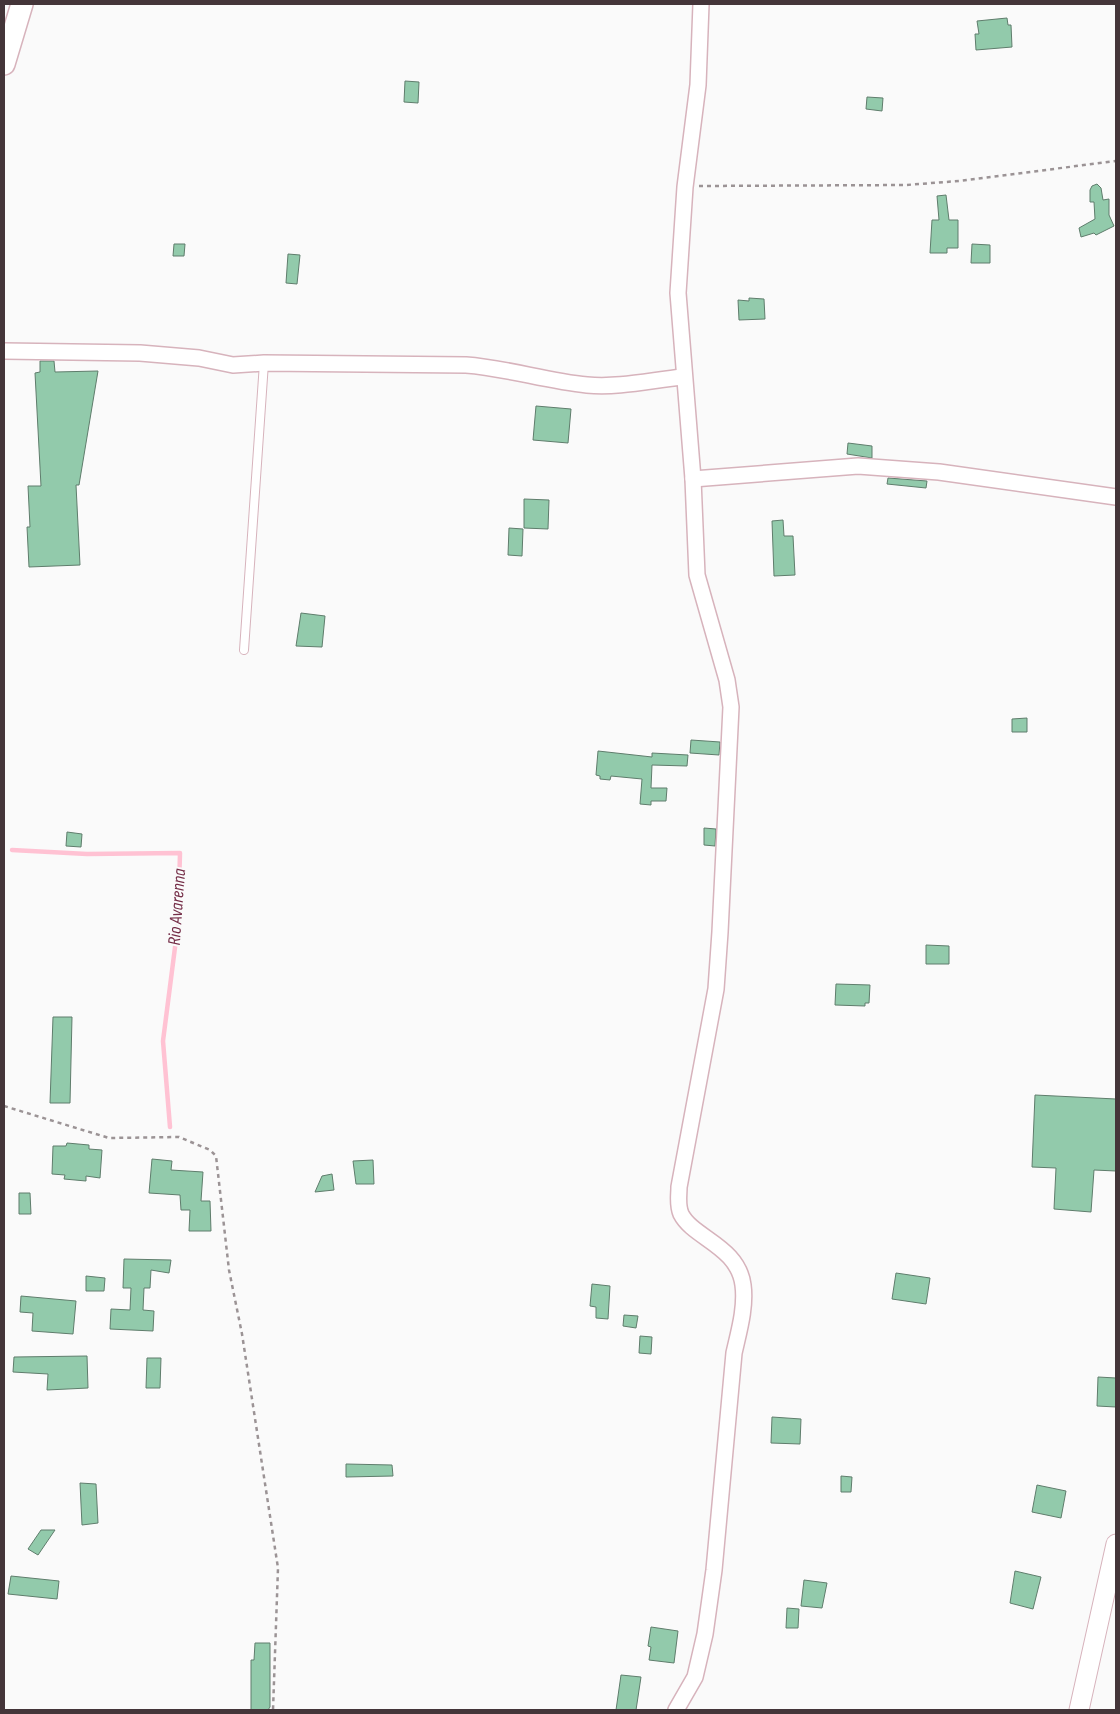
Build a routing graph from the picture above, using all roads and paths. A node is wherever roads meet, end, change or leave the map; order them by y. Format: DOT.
graph roads {
  1 [pos="22,4"];
  2 [pos="701,4"];
  3 [pos="4,64"];
  4 [pos="1116,161"];
  5 [pos="685,187"];
  6 [pos="4,351"];
  7 [pos="264,363"];
  8 [pos="683,378"];
  9 [pos="693,479"];
  10 [pos="1116,497"];
  11 [pos="244,650"];
  12 [pos="4,1106"];
  13 [pos="1116,1544"];
  14 [pos="274,1710"];
  15 [pos="676,1710"];
  16 [pos="1079,1710"];
  1 -- 3 [label="main road"];
  2 -- 5 [label="street"];
  4 -- 5 [label="path"];
  5 -- 8 [label="street"];
  6 -- 7 [label="street"];
  7 -- 8 [label="street"];
  7 -- 11 [label="lane"];
  8 -- 9 [label="street"];
  9 -- 10 [label="street"];
  9 -- 15 [label="street"];
  12 -- 14 [label="path"];
  13 -- 16 [label="street"];
}
